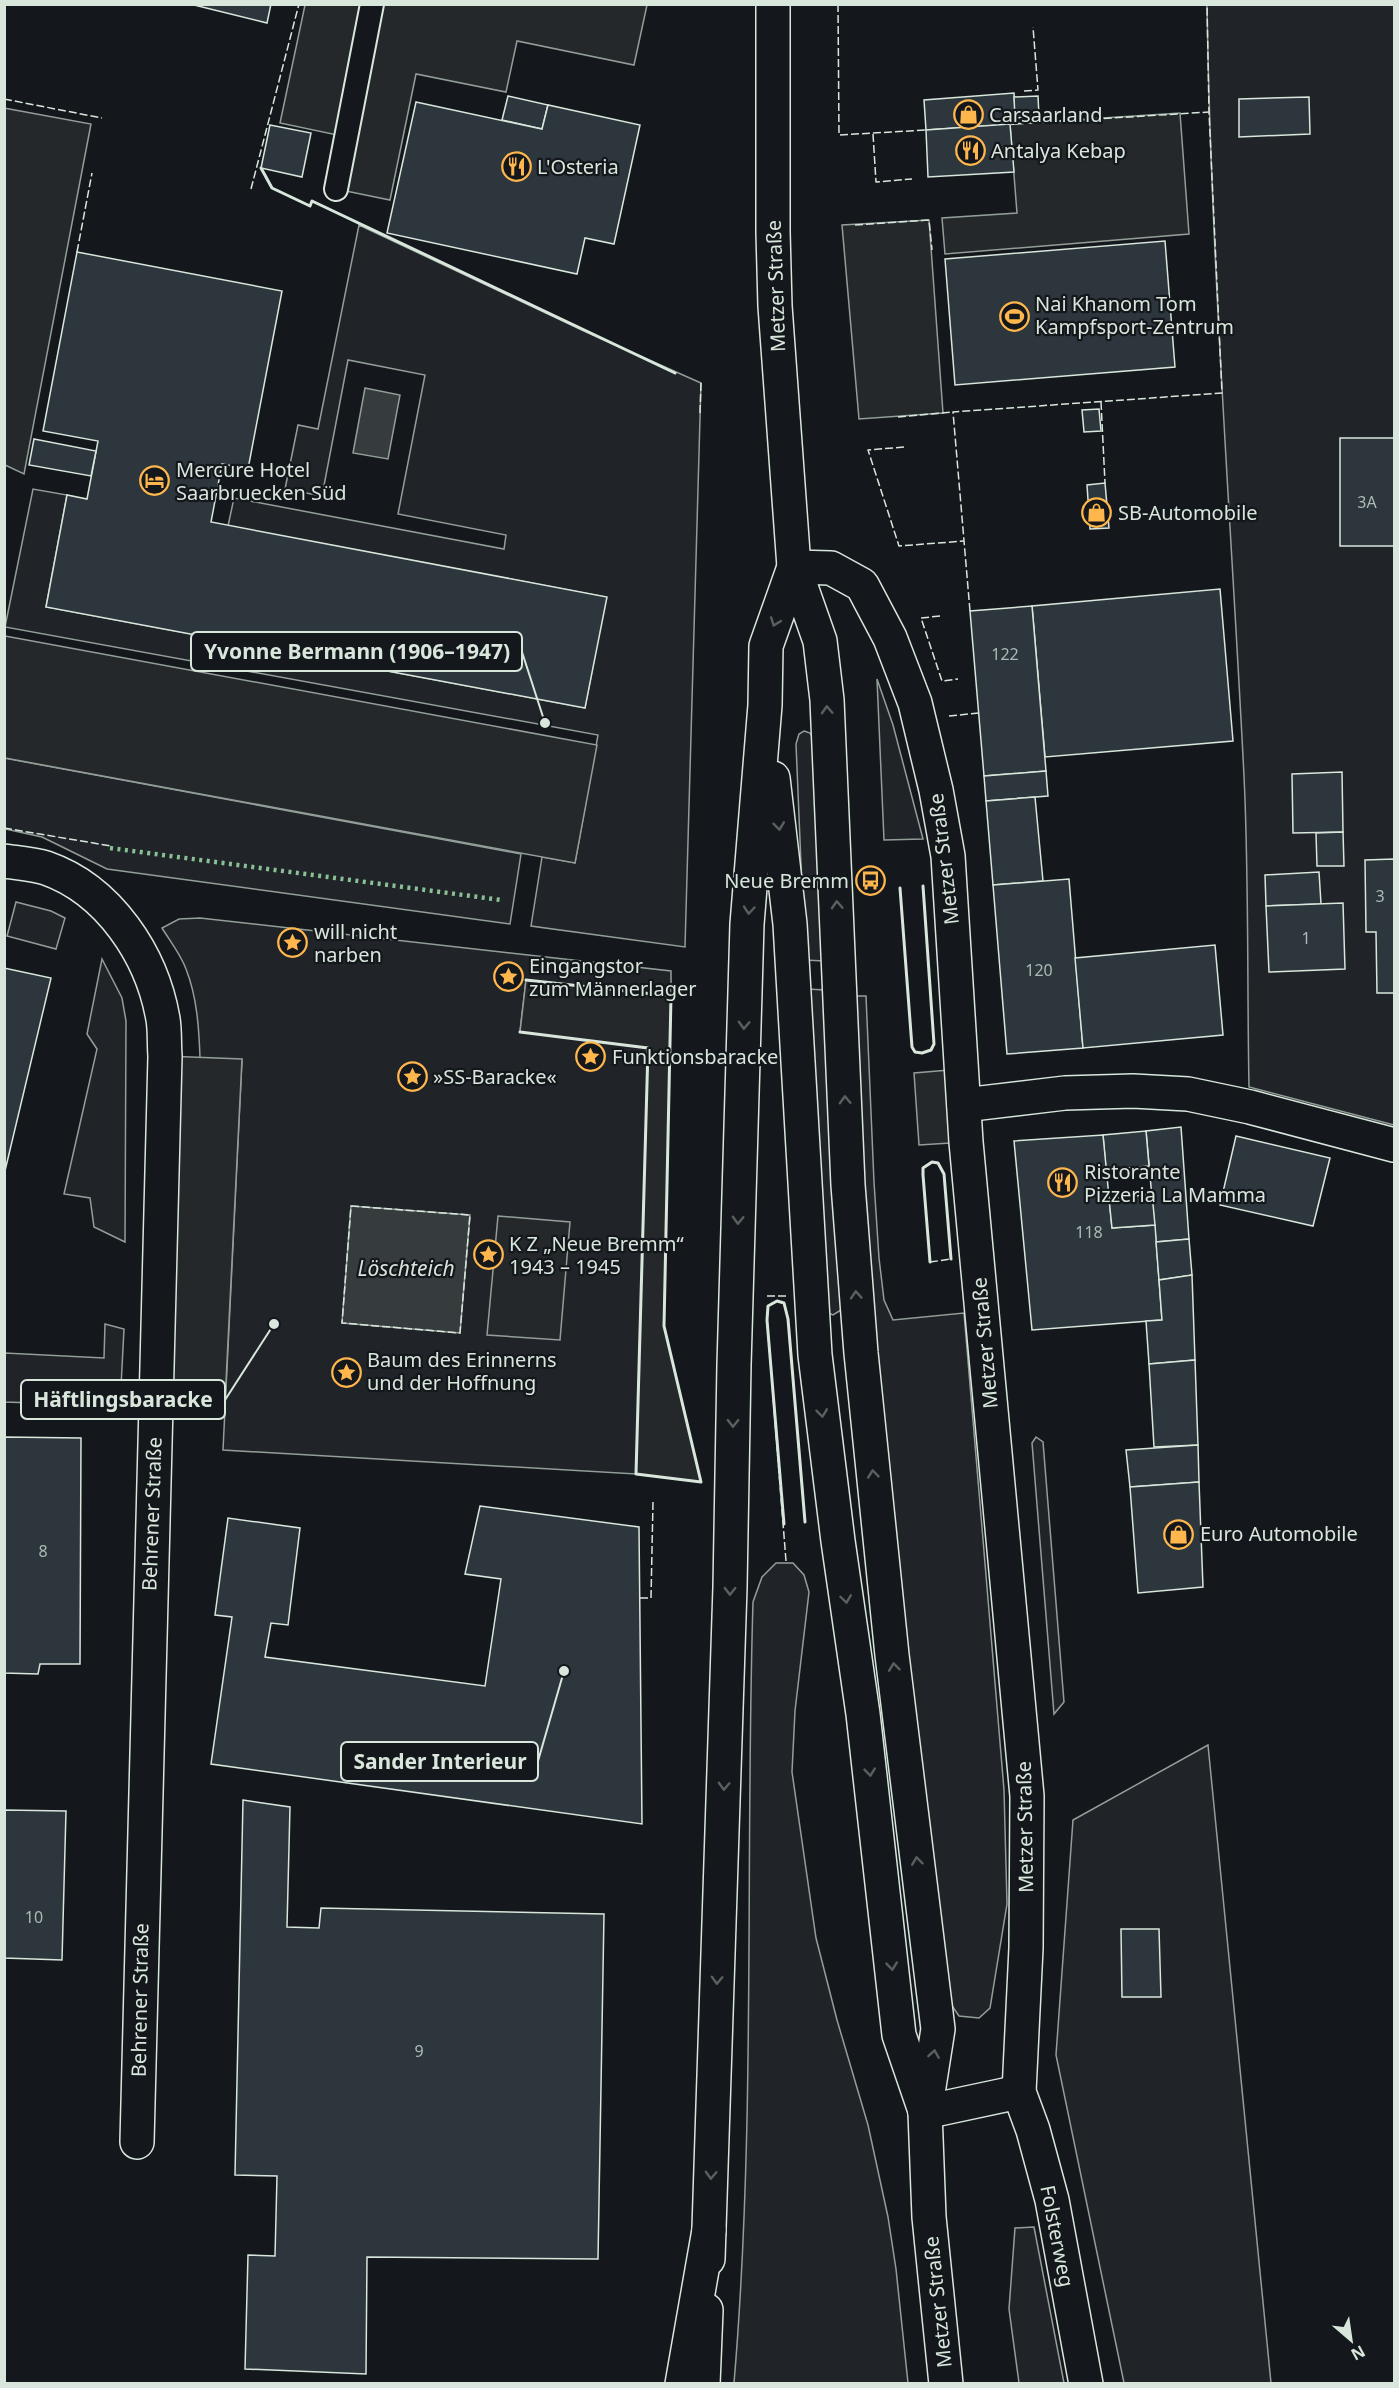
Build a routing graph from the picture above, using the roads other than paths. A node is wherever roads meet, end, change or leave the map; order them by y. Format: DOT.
graph roads {
  1 [pos="372,4"];
  2 [pos="773,4"];
  3 [pos="336,189"];
  4 [pos="794,567"];
  5 [pos="765,705"];
  6 [pos="4,861"];
  7 [pos="964,1105"];
  8 [pos="1395,1145"];
  9 [pos="1019,2091"];
  10 [pos="925,2112"];
  11 [pos="137,2142"];
  12 [pos="709,2230"];
  13 [pos="682,2384"];
  14 [pos="703,2384"];
  15 [pos="946,2384"];
  16 [pos="1086,2384"];
  1 -- 3 [label="lane"];
  2 -- 4 [label="main road, Metzer Straße"];
  4 -- 5 [label="main road, Metzer Straße, one-way"];
  4 -- 7 [label="main road, Metzer Straße"];
  10 -- 4 [label="main road, Metzer Straße, one-way"];
  5 -- 10 [label="main road, Metzer Straße, one-way"];
  5 -- 12 [label="main road, Metzer Straße, one-way"];
  6 -- 11 [label="main road, Behrener Straße"];
  7 -- 8 [label="main road"];
  7 -- 9 [label="main road, Metzer Straße"];
  9 -- 10 [label="main road"];
  9 -- 16 [label="main road, Folsterweg"];
  10 -- 15 [label="main road, Metzer Straße"];
  12 -- 13 [label="main road"];
  12 -- 14 [label="main road"];
}
